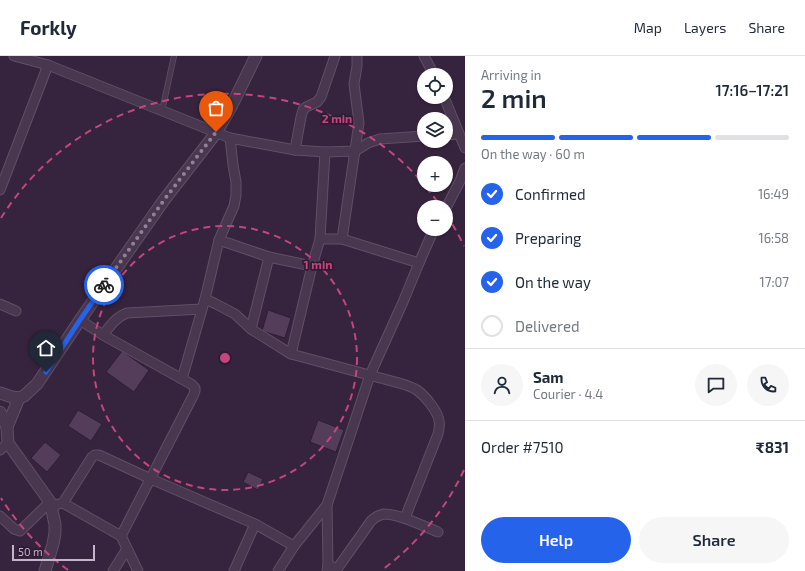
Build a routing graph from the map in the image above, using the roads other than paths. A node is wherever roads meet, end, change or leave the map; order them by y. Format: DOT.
graph roads {
  1 [pos="14,56"];
  2 [pos="174,56"];
  3 [pos="256,56"];
  4 [pos="335,56"];
  5 [pos="357,56"];
  6 [pos="424,56"];
  7 [pos="48,65"];
  8 [pos="430,68"];
  9 [pos="447,104"];
  10 [pos="162,111"];
  11 [pos="216,132"];
  12 [pos="453,134"];
  13 [pos="459,134"];
  14 [pos="417,136"];
  15 [pos="230,138"];
  16 [pos="465,148"];
  17 [pos="295,150"];
  18 [pos="355,151"];
  19 [pos="324,152"];
  20 [pos="465,168"];
  21 [pos="0,190"];
  22 [pos="450,200"];
  23 [pos="431,236"];
  24 [pos="320,239"];
  25 [pos="342,239"];
  26 [pos="219,240"];
  27 [pos="269,257"];
  28 [pos="419,263"];
  29 [pos="312,266"];
  30 [pos="204,299"];
  31 [pos="0,304"];
  32 [pos="202,309"];
  33 [pos="16,310"];
  34 [pos="80,320"];
  35 [pos="251,329"];
  36 [pos="103,335"];
  37 [pos="291,354"];
  38 [pos="370,375"];
  39 [pos="182,379"];
  40 [pos="0,394"];
  41 [pos="19,398"];
  42 [pos="0,412"];
  43 [pos="7,426"];
  44 [pos="4,446"];
  45 [pos="151,479"];
  46 [pos="63,503"];
  47 [pos="50,504"];
  48 [pos="327,505"];
  49 [pos="0,516"];
  50 [pos="405,518"];
  51 [pos="254,524"];
  52 [pos="438,532"];
  53 [pos="121,536"];
  54 [pos="294,546"];
  55 [pos="127,549"];
  56 [pos="328,568"];
  57 [pos="339,570"];
  58 [pos="45,571"];
  59 [pos="113,571"];
  60 [pos="138,571"];
  61 [pos="234,571"];
  62 [pos="278,571"];
  1 -- 7 [label="street"];
  2 -- 10 [label="lane"];
  3 -- 11 [label="street"];
  4 -- 17 [label="street"];
  5 -- 18 [label="street"];
  6 -- 8 [label="street"];
  7 -- 10 [label="street"];
  7 -- 21 [label="street"];
  9 -- 13 [label="street"];
  10 -- 11 [label="street"];
  11 -- 15 [label="street"];
  11 -- 34 [label="street"];
  12 -- 13 [label="street"];
  13 -- 16 [label="street"];
  14 -- 18 [label="street"];
  15 -- 17 [label="street"];
  15 -- 26 [label="street"];
  17 -- 19 [label="street"];
  18 -- 19 [label="street"];
  18 -- 25 [label="street"];
  19 -- 24 [label="street"];
  20 -- 22 [label="street"];
  23 -- 28 [label="street"];
  24 -- 25 [label="street"];
  24 -- 29 [label="street"];
  25 -- 28 [label="street"];
  26 -- 27 [label="street"];
  26 -- 30 [label="street"];
  27 -- 29 [label="street"];
  27 -- 35 [label="street"];
  28 -- 38 [label="street"];
  29 -- 37 [label="street"];
  30 -- 32 [label="street"];
  30 -- 35 [label="street"];
  31 -- 33 [label="street"];
  32 -- 36 [label="street"];
  32 -- 39 [label="street"];
  34 -- 36 [label="street"];
  34 -- 41 [label="street"];
  35 -- 37 [label="street"];
  36 -- 39 [label="street"];
  37 -- 38 [label="street"];
  38 -- 48 [label="street"];
  38 -- 50 [label="street"];
  39 -- 45 [label="street"];
  40 -- 41 [label="street"];
  41 -- 43 [label="street"];
  42 -- 43 [label="street"];
  43 -- 44 [label="street"];
  44 -- 47 [label="street"];
  45 -- 46 [label="street"];
  45 -- 51 [label="street"];
  45 -- 53 [label="street"];
  46 -- 47 [label="street"];
  46 -- 53 [label="street"];
  47 -- 49 [label="street"];
  47 -- 58 [label="street"];
  48 -- 54 [label="street"];
  48 -- 56 [label="street"];
  50 -- 52 [label="street"];
  50 -- 57 [label="street"];
  51 -- 54 [label="street"];
  51 -- 61 [label="street"];
  53 -- 55 [label="street"];
  54 -- 62 [label="street"];
  55 -- 59 [label="street"];
  55 -- 60 [label="street"];
  56 -- 57 [label="street"];
}
